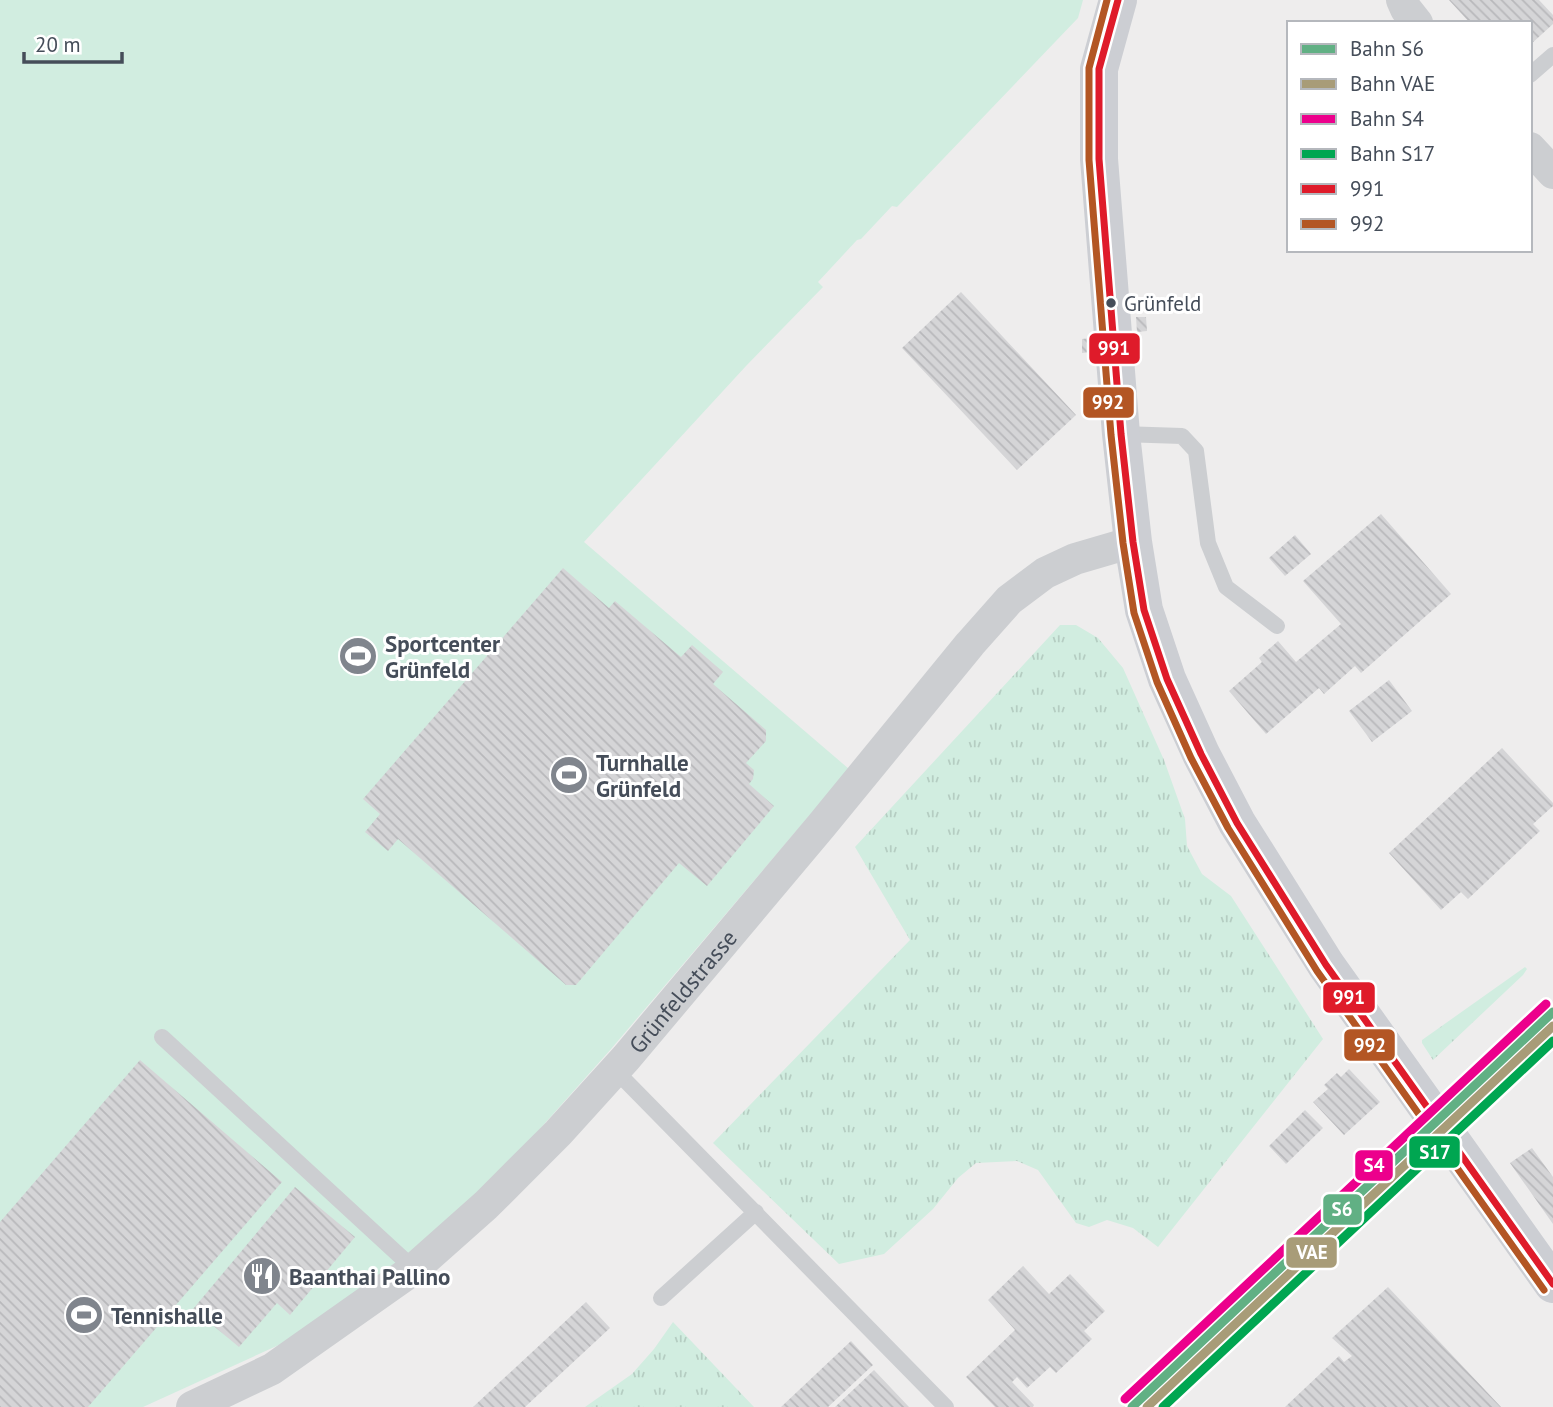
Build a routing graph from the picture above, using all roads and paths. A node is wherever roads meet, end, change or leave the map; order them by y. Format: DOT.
graph roads {
  1 [pos="1118,0"];
  2 [pos="1402,0"];
  3 [pos="1415,21"];
  4 [pos="1553,55"];
  5 [pos="1532,73"];
  6 [pos="1532,150"];
  7 [pos="1553,173"];
  8 [pos="1121,434"];
  9 [pos="1133,542"];
  10 [pos="1276,626"];
  11 [pos="162,1037"];
  12 [pos="615,1070"];
  13 [pos="755,1212"];
  14 [pos="414,1269"];
  15 [pos="1553,1284"];
  16 [pos="661,1298"];
  17 [pos="192,1407"];
  18 [pos="946,1407"];
  1 -- 8 [label="street"];
  2 -- 3 [label="street"];
  4 -- 5 [label="lane"];
  6 -- 7 [label="street"];
  8 -- 9 [label="street"];
  8 -- 10 [label="lane"];
  9 -- 12 [label="street, Grünfeldstrasse"];
  9 -- 15 [label="street"];
  11 -- 14 [label="lane"];
  12 -- 13 [label="lane"];
  12 -- 14 [label="street, Grünfeldstrasse"];
  13 -- 16 [label="lane"];
  13 -- 18 [label="lane"];
  14 -- 17 [label="street, Grünfeldstrasse"];
}
